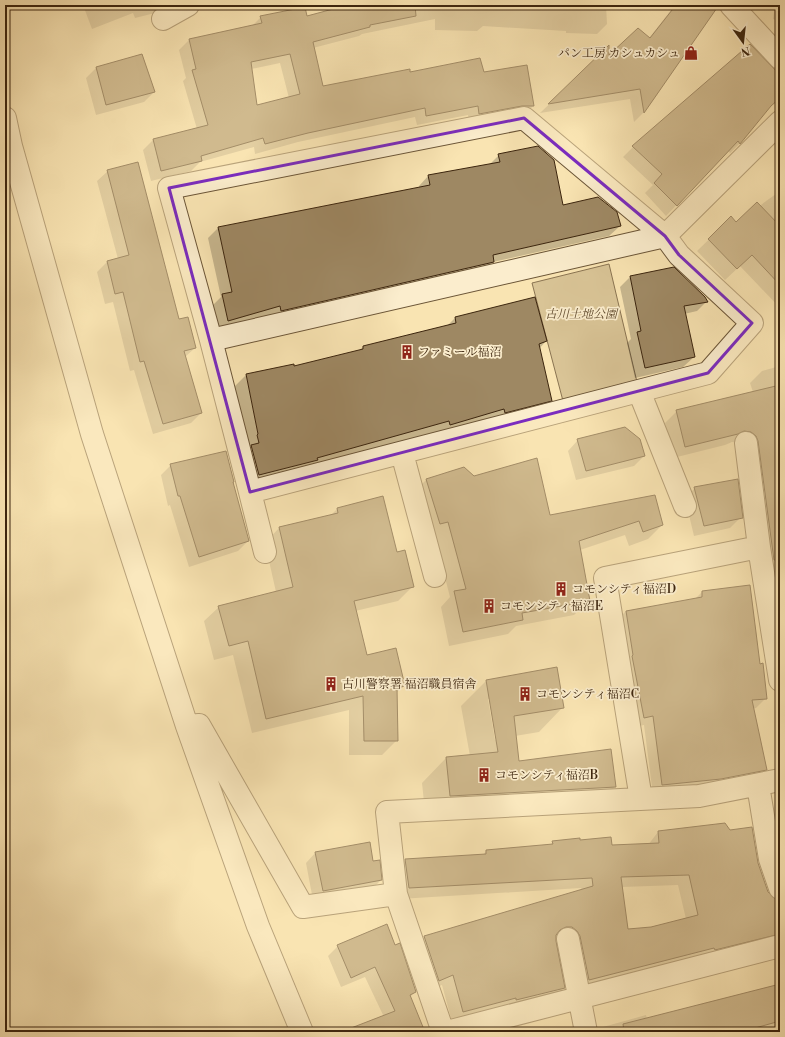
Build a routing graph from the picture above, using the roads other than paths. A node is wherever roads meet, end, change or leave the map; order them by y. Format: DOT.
graph roads {
  1 [pos="188,5"];
  2 [pos="731,5"];
  3 [pos="163,19"];
  4 [pos="780,58"];
  5 [pos="5,118"];
  6 [pos="780,122"];
  7 [pos="665,236"];
  8 [pos="211,340"];
  9 [pos="638,391"];
  10 [pos="746,443"];
  11 [pos="402,453"];
  12 [pos="250,492"];
  13 [pos="684,506"];
  14 [pos="759,547"];
  15 [pos="265,552"];
  16 [pos="435,576"];
  17 [pos="780,680"];
  18 [pos="187,726"];
  19 [pos="780,780"];
  20 [pos="758,785"];
  21 [pos="641,799"];
  22 [pos="780,888"];
  23 [pos="396,894"];
  24 [pos="568,939"];
  25 [pos="780,946"];
  26 [pos="579,998"];
  27 [pos="302,1032"];
  28 [pos="443,1032"];
  29 [pos="447,1032"];
  30 [pos="586,1032"];
  1 -- 3 [label="street"];
  2 -- 4 [label="street"];
  5 -- 18 [label="street"];
  6 -- 7 [label="street"];
  7 -- 8 [label="street"];
  7 -- 8 [label="street"];
  7 -- 9 [label="street"];
  8 -- 12 [label="street"];
  9 -- 11 [label="street"];
  9 -- 13 [label="street"];
  10 -- 14 [label="street"];
  11 -- 12 [label="street"];
  11 -- 16 [label="street"];
  12 -- 15 [label="street"];
  14 -- 17 [label="street"];
  14 -- 21 [label="street"];
  18 -- 23 [label="street"];
  18 -- 27 [label="street"];
  19 -- 20 [label="street"];
  20 -- 21 [label="street"];
  20 -- 22 [label="street"];
  21 -- 23 [label="street"];
  23 -- 28 [label="street"];
  24 -- 26 [label="street"];
  25 -- 26 [label="street"];
  26 -- 29 [label="street"];
  26 -- 30 [label="street"];
}
